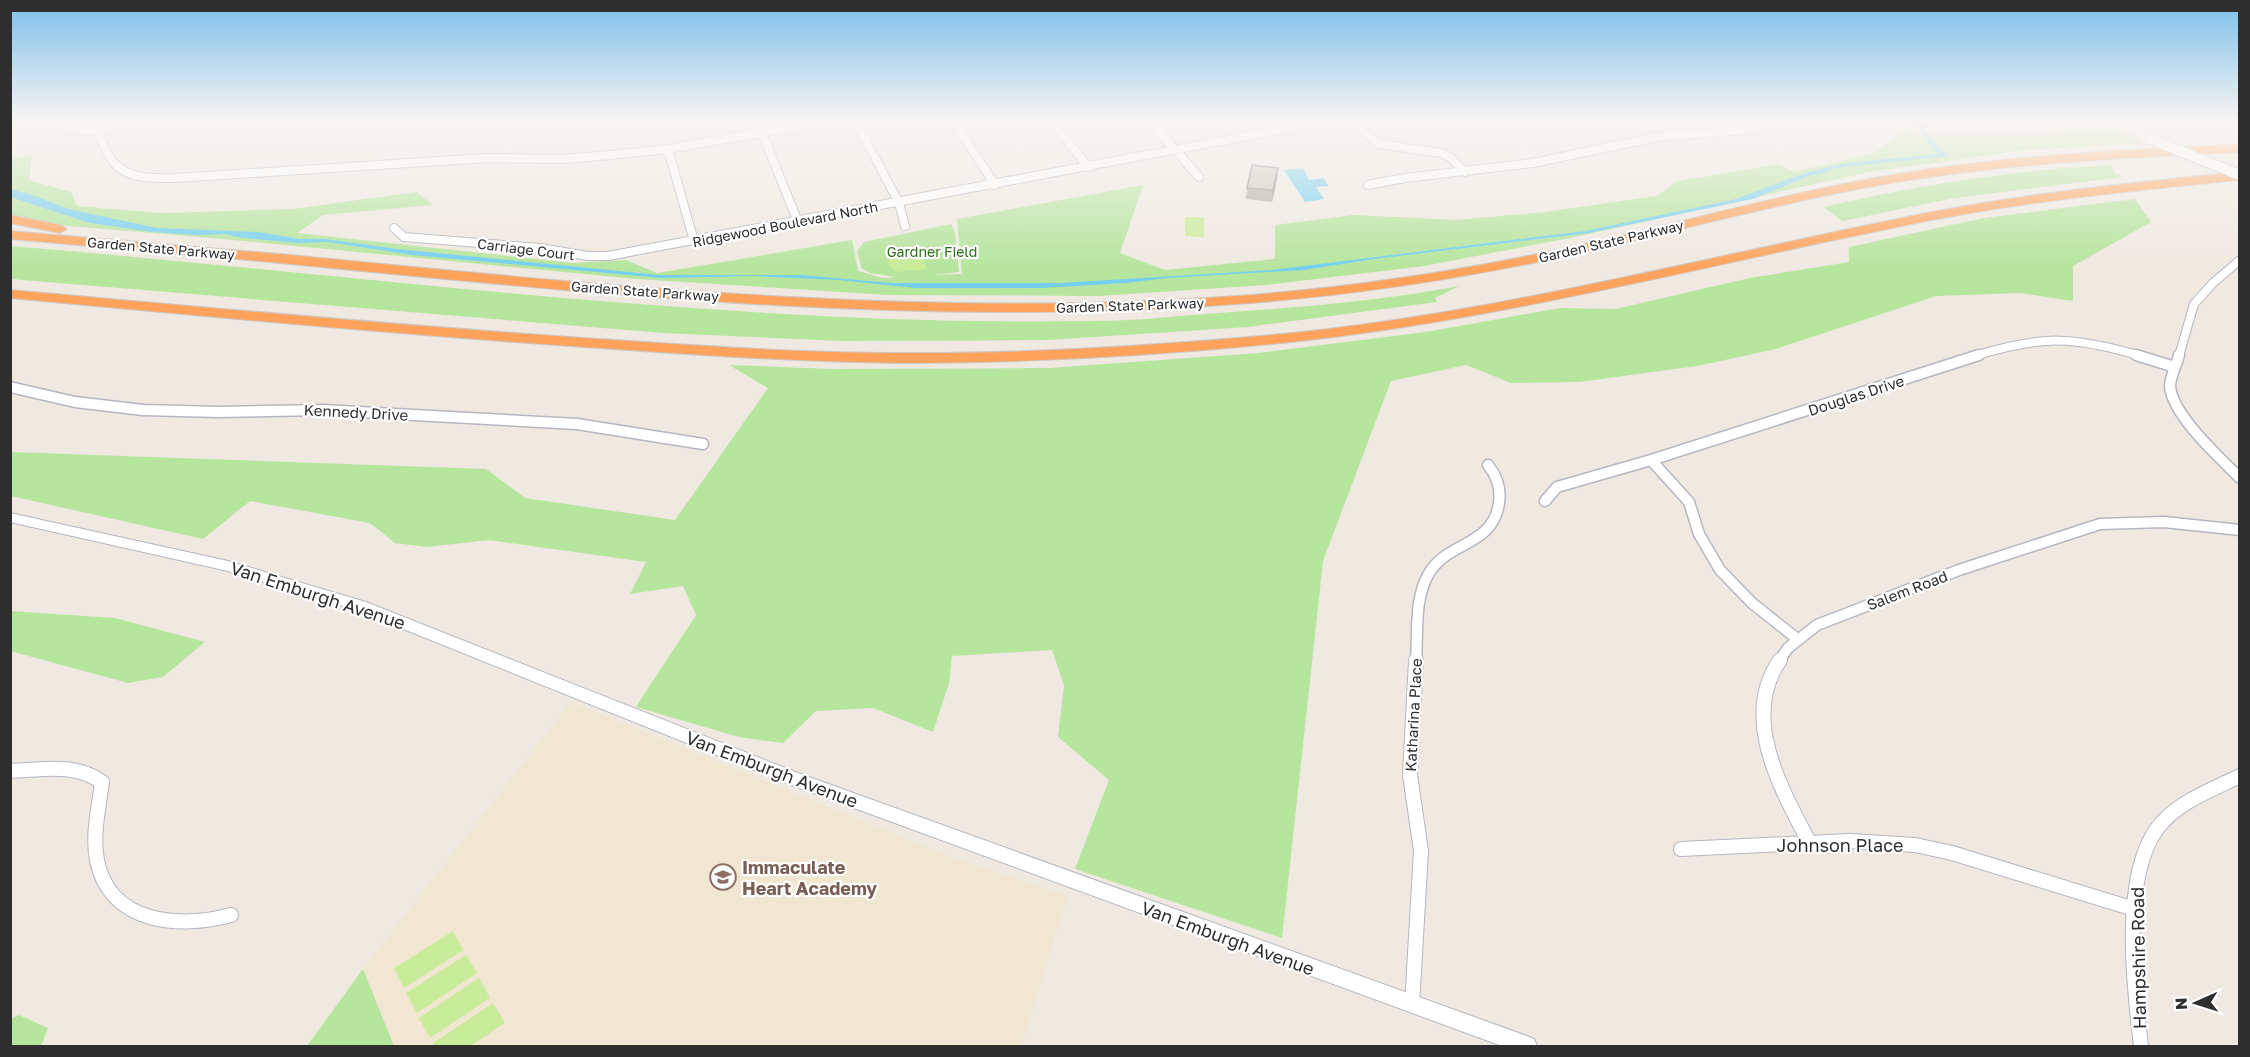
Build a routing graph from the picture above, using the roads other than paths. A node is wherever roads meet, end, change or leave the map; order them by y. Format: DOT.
graph roads {
  1 [pos="119,169"];
  2 [pos="306,169"];
  3 [pos="674,169"];
  4 [pos="777,169"];
  5 [pos="881,169"];
  6 [pos="985,169"];
  7 [pos="1075,169"];
  8 [pos="1192,169"];
  9 [pos="1477,169"];
  10 [pos="1964,169"];
  11 [pos="2224,169"];
  12 [pos="1465,171"];
  13 [pos="2240,176"];
  14 [pos="1199,177"];
  15 [pos="2240,182"];
  16 [pos="995,184"];
  17 [pos="1368,185"];
  18 [pos="2078,194"];
  19 [pos="899,203"];
  20 [pos="10,219"];
  21 [pos="798,222"];
  22 [pos="905,226"];
  23 [pos="394,228"];
  24 [pos="10,235"];
  25 [pos="694,242"];
  26 [pos="661,248"];
  27 [pos="267,257"];
  28 [pos="2240,260"];
  29 [pos="2235,268"];
  30 [pos="10,294"];
  31 [pos="2175,368"];
  32 [pos="10,387"];
  33 [pos="703,444"];
  34 [pos="1651,460"];
  35 [pos="1488,465"];
  36 [pos="2240,478"];
  37 [pos="1545,501"];
  38 [pos="10,517"];
  39 [pos="2240,530"];
  40 [pos="1796,638"];
  41 [pos="10,771"];
  42 [pos="2240,776"];
  43 [pos="1809,842"];
  44 [pos="1681,849"];
  45 [pos="2134,909"];
  46 [pos="231,915"];
  47 [pos="1412,1005"];
  48 [pos="1527,1047"];
  49 [pos="2141,1047"];
  1 -- 2 [label="street"];
  3 -- 25 [label="street"];
  4 -- 21 [label="street"];
  5 -- 19 [label="street"];
  6 -- 16 [label="street"];
  7 -- 16 [label="street, Ridgewood Boulevard North"];
  8 -- 14 [label="street"];
  9 -- 12 [label="street"];
  10 -- 27 [label="highway, Garden State Parkway"];
  11 -- 13 [label="main road, bridge"];
  12 -- 17 [label="street"];
  13 -- 18 [label="highway"];
  15 -- 18 [label="highway"];
  16 -- 19 [label="street, Ridgewood Boulevard North"];
  18 -- 30 [label="highway"];
  19 -- 21 [label="street, Ridgewood Boulevard North"];
  19 -- 22 [label="street"];
  20 -- 27 [label="highway"];
  21 -- 25 [label="street, Ridgewood Boulevard North"];
  23 -- 26 [label="street, Carriage Court"];
  24 -- 27 [label="highway, Garden State Parkway"];
  25 -- 26 [label="street, Ridgewood Boulevard North"];
  28 -- 29 [label="street"];
  29 -- 31 [label="street"];
  31 -- 34 [label="street, Douglas Drive"];
  31 -- 36 [label="street"];
  32 -- 33 [label="street, Kennedy Drive"];
  34 -- 37 [label="street, Douglas Drive"];
  34 -- 40 [label="street"];
  35 -- 47 [label="street, Katharina Place"];
  38 -- 47 [label="main road, Van Emburgh Avenue"];
  39 -- 40 [label="street, Salem Road"];
  40 -- 43 [label="street, Salem Road"];
  41 -- 46 [label="street"];
  42 -- 45 [label="street, Hampshire Road"];
  43 -- 44 [label="street, Johnson Place"];
  43 -- 45 [label="street, Johnson Place"];
  45 -- 49 [label="street, Hampshire Road"];
  47 -- 48 [label="main road, Van Emburgh Avenue"];
}
